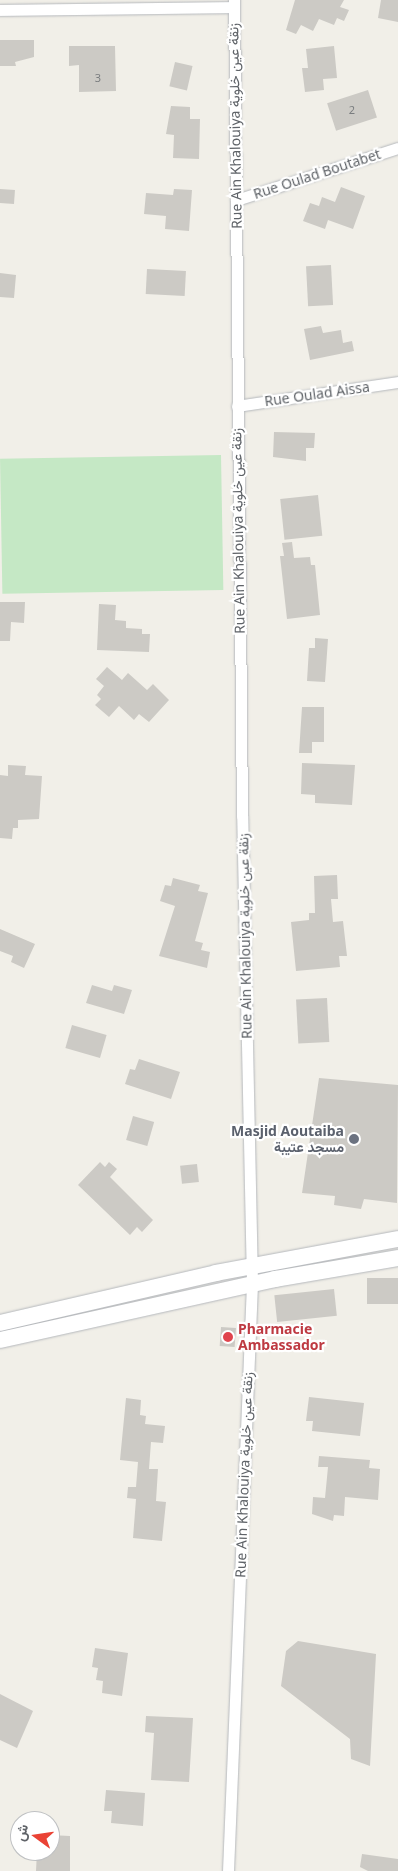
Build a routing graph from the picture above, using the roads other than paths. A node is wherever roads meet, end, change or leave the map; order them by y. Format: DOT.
graph roads {
  1 [pos="234,4"];
  2 [pos="0,10"];
  3 [pos="398,148"];
  4 [pos="236,200"];
  5 [pos="398,382"];
  6 [pos="237,406"];
  7 [pos="398,1239"];
  8 [pos="398,1258"];
  9 [pos="252,1265"];
  10 [pos="252,1283"];
  11 [pos="0,1323"];
  12 [pos="0,1340"];
  13 [pos="228,1871"];
  1 -- 2 [label="street"];
  1 -- 4 [label="street, Rue Ain Khalouiya زنقة عين خلوية"];
  3 -- 4 [label="street, Rue Oulad Boutabet"];
  4 -- 6 [label="street, Rue Ain Khalouiya زنقة عين خلوية"];
  5 -- 6 [label="street, Rue Oulad Aissa"];
  6 -- 9 [label="street, Rue Ain Khalouiya زنقة عين خلوية"];
  7 -- 9 [label="street"];
  8 -- 10 [label="street"];
  9 -- 10 [label="street, Rue Ain Khalouiya زنقة عين خلوية"];
  9 -- 11 [label="street"];
  10 -- 12 [label="street"];
  10 -- 13 [label="street, Rue Ain Khalouiya زنقة عين خلوية"];
}
